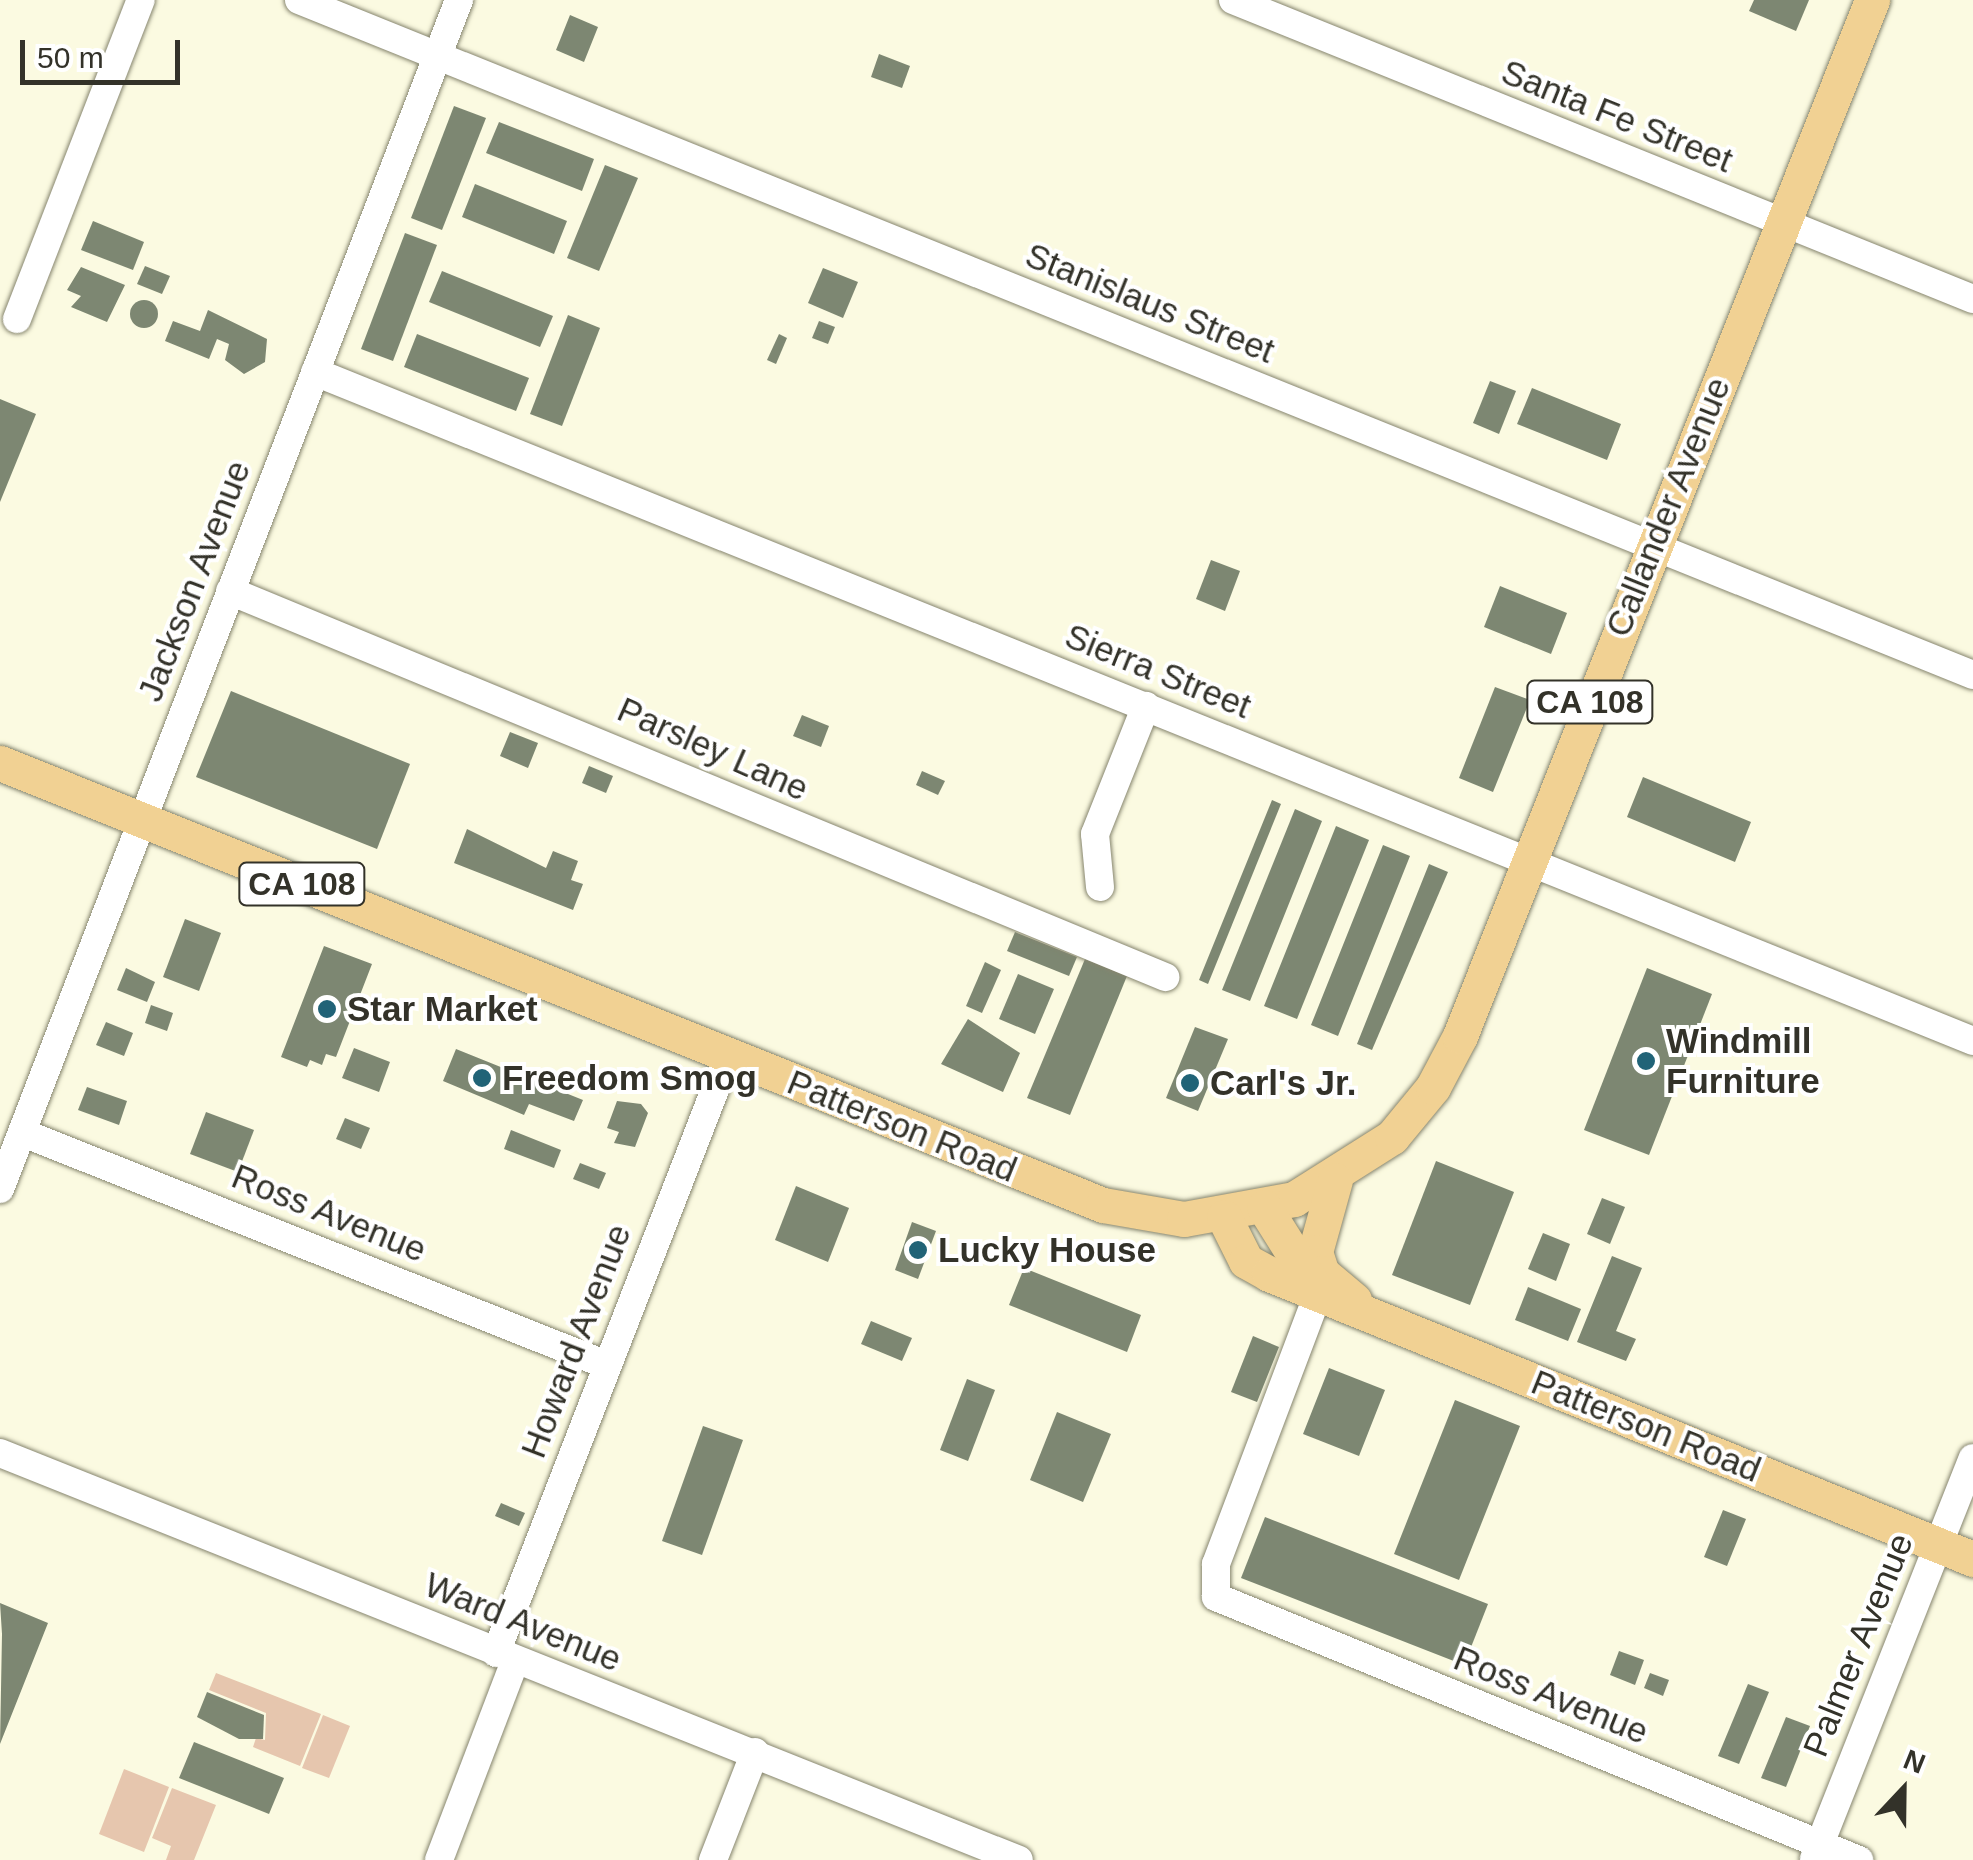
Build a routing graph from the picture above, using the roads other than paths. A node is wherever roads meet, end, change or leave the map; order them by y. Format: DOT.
graph roads {
  1 [pos="142,0"];
  2 [pos="299,0"];
  3 [pos="458,0"];
  4 [pos="1233,0"];
  5 [pos="1872,0"];
  6 [pos="437,56"];
  7 [pos="1783,224"];
  8 [pos="1973,299"];
  9 [pos="16,319"];
  10 [pos="315,372"];
  11 [pos="1652,546"];
  12 [pos="230,591"];
  13 [pos="1973,675"];
  14 [pos="1146,706"];
  15 [pos="0,763"];
  16 [pos="143,816"];
  17 [pos="1526,860"];
  18 [pos="1100,887"];
  19 [pos="1164,977"];
  20 [pos="1973,1041"];
  21 [pos="728,1056"];
  22 [pos="23,1133"];
  23 [pos="1335,1180"];
  24 [pos="0,1189"];
  25 [pos="1264,1207"];
  26 [pos="1138,1214"];
  27 [pos="1224,1216"];
  28 [pos="1318,1294"];
  29 [pos="1374,1317"];
  30 [pos="607,1365"];
  31 [pos="0,1453"];
  32 [pos="1973,1458"];
  33 [pos="1938,1545"];
  34 [pos="1973,1558"];
  35 [pos="505,1657"];
  36 [pos="755,1752"];
  37 [pos="1816,1852"];
  38 [pos="990,1854"];
  39 [pos="439,1860"];
  40 [pos="714,1860"];
  41 [pos="1019,1860"];
  42 [pos="1860,1860"];
  1 -- 9 [label="street"];
  2 -- 6 [label="street, Stanislaus Street"];
  3 -- 6 [label="street, Jackson Avenue"];
  4 -- 7 [label="street, Santa Fe Street"];
  5 -- 7 [label="main road, Callander Avenue / CA 108"];
  6 -- 10 [label="street, Jackson Avenue"];
  6 -- 11 [label="street, Stanislaus Street"];
  7 -- 8 [label="street, Santa Fe Street"];
  7 -- 11 [label="main road, Callander Avenue / CA 108"];
  10 -- 12 [label="street, Jackson Avenue"];
  10 -- 14 [label="street, Sierra Street"];
  11 -- 13 [label="street, Stanislaus Street"];
  11 -- 17 [label="main road, Callander Avenue / CA 108"];
  12 -- 16 [label="street, Jackson Avenue"];
  12 -- 19 [label="street, Parsley Lane"];
  14 -- 17 [label="street, Sierra Street"];
  14 -- 18 [label="street"];
  15 -- 16 [label="main road, Patterson Road / CA 108"];
  16 -- 21 [label="main road, Patterson Road / CA 108"];
  16 -- 22 [label="street, Jackson Avenue"];
  17 -- 20 [label="street, Sierra Street"];
  17 -- 23 [label="main road, Callander Avenue / CA 108"];
  21 -- 26 [label="main road, Patterson Road / CA 108"];
  21 -- 30 [label="street, Howard Avenue"];
  22 -- 24 [label="street, Jackson Avenue"];
  22 -- 30 [label="street, Ross Avenue"];
  23 -- 25 [label="main road, Callander Avenue / CA 108"];
  23 -- 29 [label="main road"];
  25 -- 27 [label="main road, Callander Avenue / CA 108"];
  25 -- 28 [label="main road"];
  26 -- 27 [label="main road, Callander Avenue / CA 108"];
  27 -- 28 [label="main road, Patterson Road"];
  28 -- 29 [label="main road, Patterson Road"];
  28 -- 37 [label="street, Ross Avenue"];
  29 -- 33 [label="main road, Patterson Road"];
  30 -- 35 [label="street, Howard Avenue"];
  31 -- 35 [label="street, Ward Avenue"];
  32 -- 33 [label="street, Palmer Avenue"];
  33 -- 34 [label="main road, Patterson Road"];
  33 -- 37 [label="street, Palmer Avenue"];
  35 -- 36 [label="street, Ward Avenue"];
  35 -- 39 [label="street, Howard Avenue"];
  36 -- 38 [label="street, Ward Avenue"];
  36 -- 40 [label="street"];
  37 -- 42 [label="street, Ross Avenue"];
  38 -- 41 [label="street, Ward Avenue"];
}
